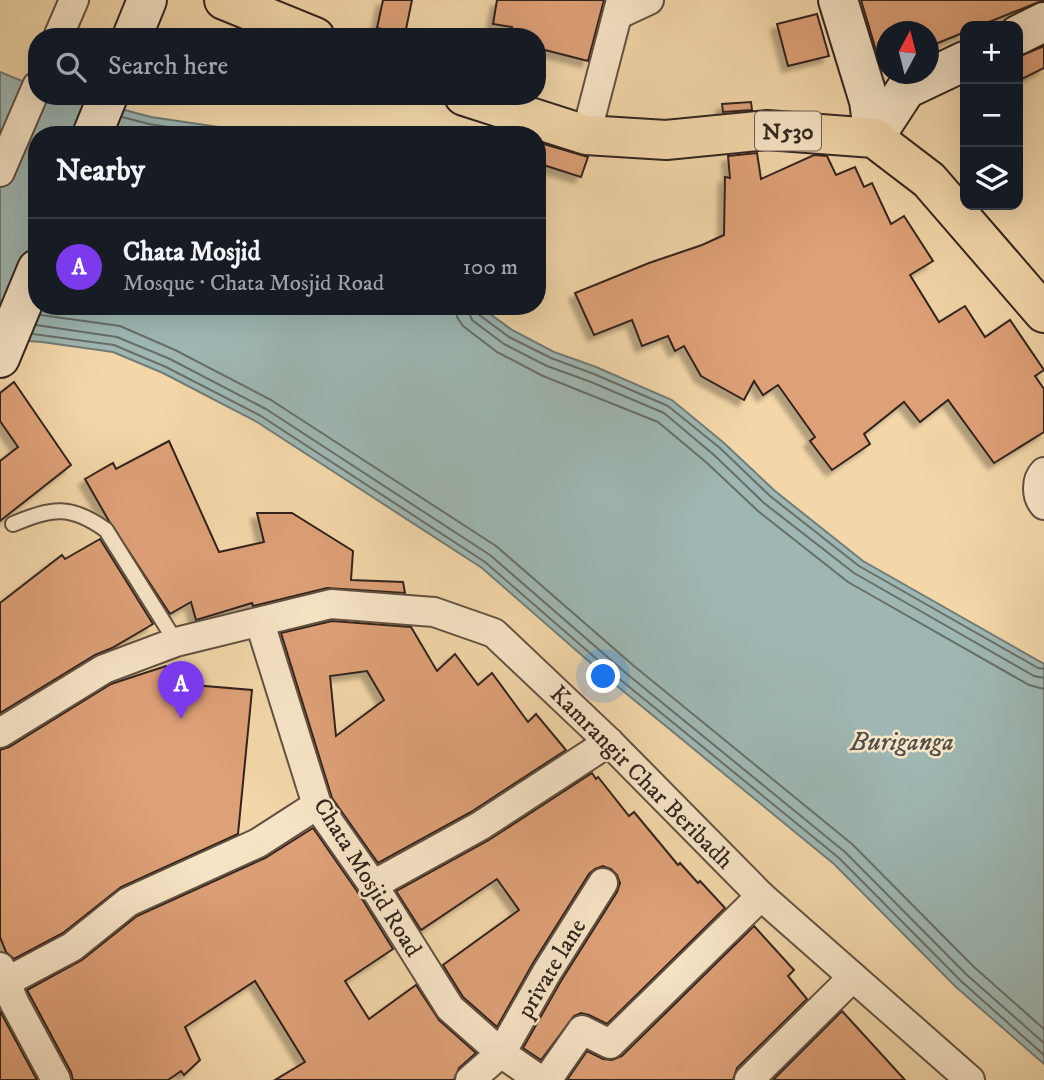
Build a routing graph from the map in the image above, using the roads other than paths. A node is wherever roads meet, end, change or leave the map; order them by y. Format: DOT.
graph roads {
  1 [pos="74,0"];
  2 [pos="147,0"];
  3 [pos="224,0"];
  4 [pos="649,0"];
  5 [pos="838,0"];
  6 [pos="620,7"];
  7 [pos="1044,22"];
  8 [pos="62,28"];
  9 [pos="136,28"];
  10 [pos="292,28"];
  11 [pos="1023,32"];
  12 [pos="960,63"];
  13 [pos="29,105"];
  14 [pos="104,105"];
  15 [pos="486,105"];
  16 [pos="96,126"];
  17 [pos="586,135"];
  18 [pos="874,138"];
  19 [pos="0,172"];
  20 [pos="28,291"];
  21 [pos="1044,313"];
  22 [pos="0,358"];
  23 [pos="1044,472"];
  24 [pos="1044,505"];
  25 [pos="13,524"];
  26 [pos="260,623"];
  27 [pos="176,642"];
  28 [pos="0,733"];
  29 [pos="609,743"];
  30 [pos="317,805"];
  31 [pos="603,883"];
  32 [pos="373,884"];
  33 [pos="761,896"];
  34 [pos="853,977"];
  35 [pos="2,978"];
  36 [pos="501,1053"];
  37 [pos="55,1080"];
  38 [pos="470,1080"];
  39 [pos="540,1080"];
  40 [pos="547,1080"];
  41 [pos="749,1080"];
  42 [pos="970,1080"];
  1 -- 8 [label="street"];
  2 -- 9 [label="street"];
  3 -- 10 [label="highway"];
  4 -- 6 [label="street"];
  5 -- 18 [label="street"];
  6 -- 17 [label="street"];
  7 -- 11 [label="street"];
  12 -- 18 [label="street"];
  13 -- 19 [label="street"];
  14 -- 16 [label="street"];
  15 -- 17 [label="highway, N530"];
  17 -- 18 [label="highway, N530"];
  18 -- 21 [label="highway"];
  20 -- 22 [label="street"];
  23 -- 24 [label="street"];
  25 -- 27 [label="lane"];
  26 -- 27 [label="street"];
  26 -- 29 [label="street, Kamrangir Char Beribadh"];
  26 -- 30 [label="street, Chata Mosjid Road"];
  27 -- 28 [label="street"];
  29 -- 32 [label="street"];
  29 -- 33 [label="street, Kamrangir Char Beribadh"];
  30 -- 32 [label="street, Chata Mosjid Road"];
  30 -- 35 [label="street"];
  31 -- 36 [label="street, private lane"];
  32 -- 36 [label="street, Chata Mosjid Road"];
  33 -- 34 [label="street, Kamrangir Char Beribadh"];
  33 -- 40 [label="street"];
  34 -- 41 [label="street"];
  34 -- 42 [label="street, Kamrangir Char Beribadh"];
  35 -- 37 [label="street"];
  36 -- 38 [label="street, private lane"];
  36 -- 39 [label="street, Chata Mosjid Road"];
}
